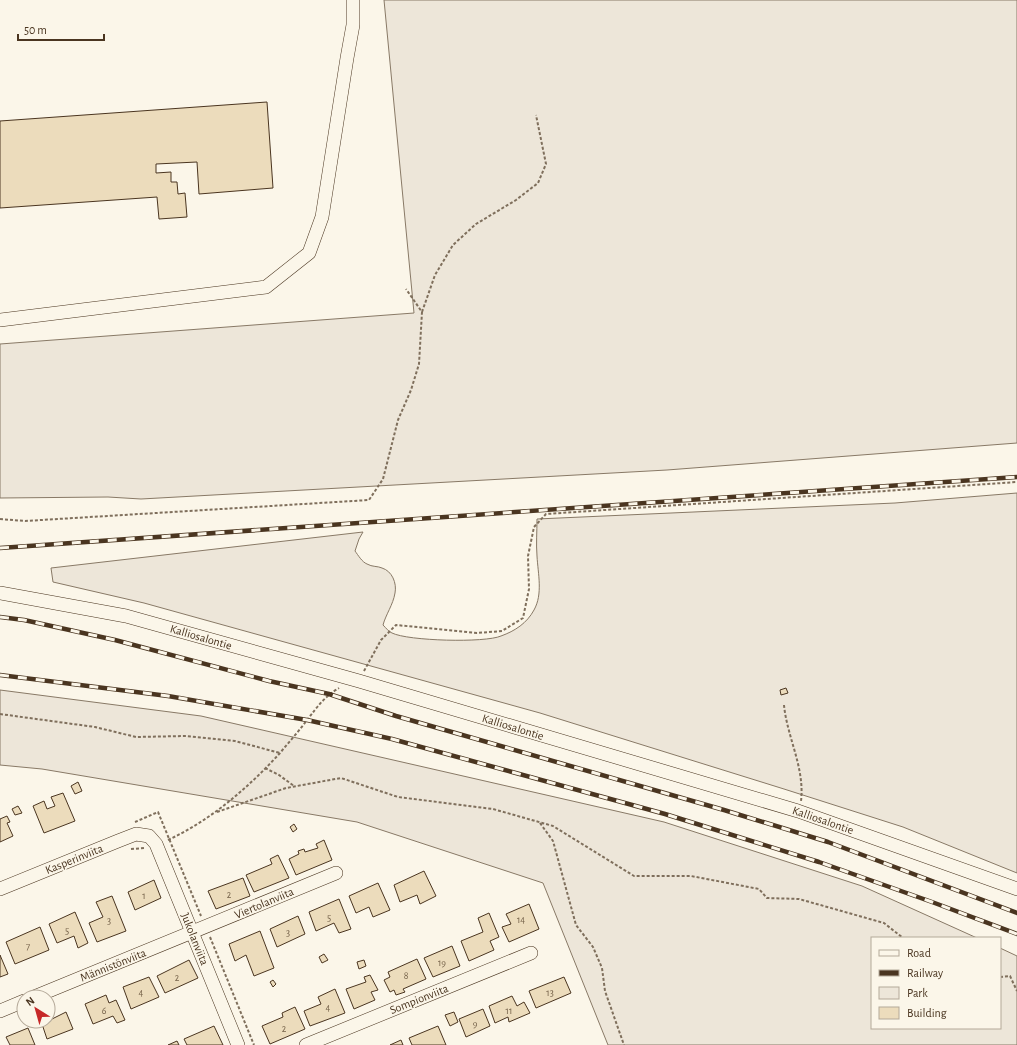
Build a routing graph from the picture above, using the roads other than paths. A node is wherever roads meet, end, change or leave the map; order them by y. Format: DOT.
graph roads {
  1 [pos="353,0"];
  2 [pos="0,320"];
  3 [pos="0,593"];
  4 [pos="149,836"];
  5 [pos="336,873"];
  6 [pos="0,889"];
  7 [pos="1017,889"];
  8 [pos="192,933"];
  9 [pos="531,953"];
  10 [pos="54,989"];
  11 [pos="16,1004"];
  12 [pos="0,1011"];
  13 [pos="238,1045"];
  14 [pos="306,1045"];
  1 -- 2 [label="street"];
  3 -- 7 [label="street, Kalliosalontie"];
  4 -- 6 [label="street, Kasperinviita"];
  4 -- 8 [label="street, Jukolanviita"];
  5 -- 8 [label="street, Viertolanviita"];
  8 -- 10 [label="street, Männistönviita"];
  8 -- 13 [label="street, Jukolanviita"];
  9 -- 14 [label="street, Sompionviita"];
  11 -- 12 [label="street"];
}
